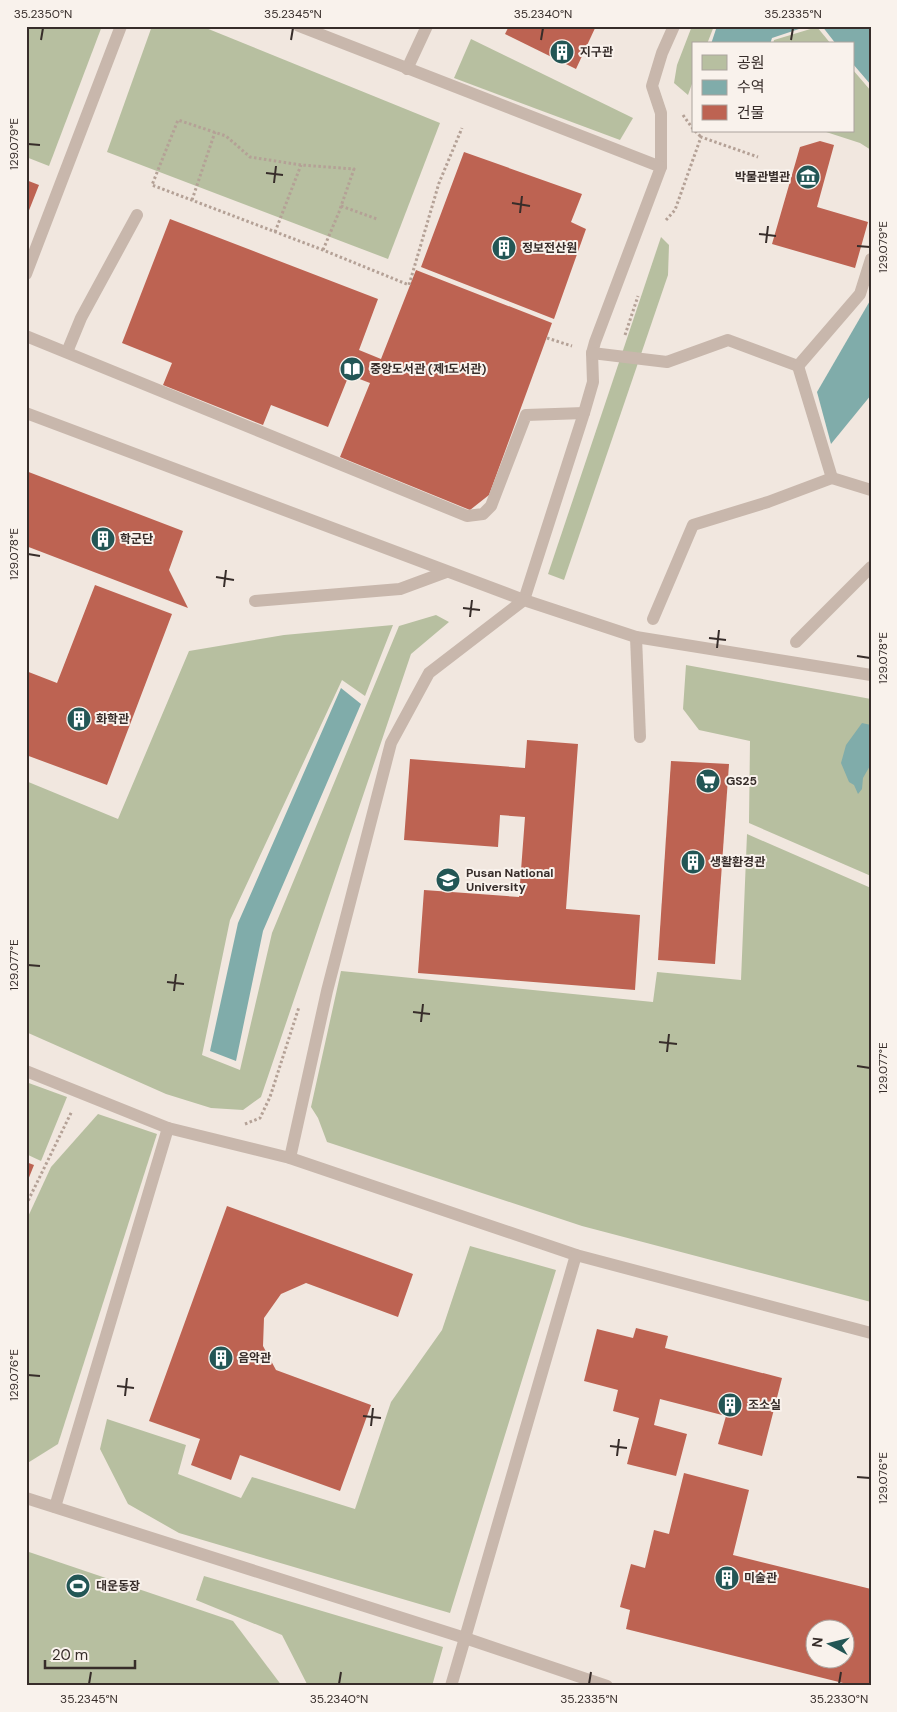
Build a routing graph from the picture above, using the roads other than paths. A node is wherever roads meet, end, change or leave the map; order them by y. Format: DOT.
graph roads {
  1 [pos="121,26"];
  2 [pos="299,26"];
  3 [pos="427,26"];
  4 [pos="674,26"];
  5 [pos="406,70"];
  6 [pos="661,167"];
  7 [pos="137,215"];
  8 [pos="871,259"];
  9 [pos="26,274"];
  10 [pos="26,336"];
  11 [pos="67,352"];
  12 [pos="592,353"];
  13 [pos="798,366"];
  14 [pos="26,413"];
  15 [pos="584,413"];
  16 [pos="832,478"];
  17 [pos="871,490"];
  18 [pos="871,567"];
  19 [pos="446,572"];
  20 [pos="524,600"];
  21 [pos="255,601"];
  22 [pos="653,619"];
  23 [pos="636,637"];
  24 [pos="796,642"];
  25 [pos="871,675"];
  26 [pos="640,737"];
  27 [pos="26,1071"];
  28 [pos="168,1128"];
  29 [pos="290,1158"];
  30 [pos="576,1255"];
  31 [pos="871,1332"];
  32 [pos="26,1498"];
  33 [pos="55,1507"];
  34 [pos="466,1638"];
  35 [pos="451,1686"];
  36 [pos="607,1686"];
  1 -- 9 [label="street"];
  2 -- 5 [label="street"];
  3 -- 5 [label="street"];
  4 -- 6 [label="street"];
  5 -- 6 [label="street"];
  6 -- 12 [label="street"];
  7 -- 11 [label="street"];
  8 -- 13 [label="street"];
  10 -- 11 [label="street"];
  11 -- 15 [label="street"];
  12 -- 13 [label="street"];
  12 -- 15 [label="street"];
  13 -- 16 [label="street"];
  14 -- 19 [label="street"];
  15 -- 20 [label="street"];
  16 -- 17 [label="street"];
  16 -- 22 [label="street"];
  18 -- 24 [label="street"];
  19 -- 20 [label="street"];
  19 -- 21 [label="street"];
  20 -- 23 [label="street"];
  20 -- 29 [label="street"];
  23 -- 25 [label="street"];
  23 -- 26 [label="street"];
  27 -- 28 [label="street"];
  28 -- 29 [label="street"];
  28 -- 33 [label="street"];
  29 -- 30 [label="street"];
  30 -- 31 [label="street"];
  30 -- 34 [label="street"];
  32 -- 33 [label="street"];
  33 -- 34 [label="street"];
  34 -- 35 [label="street"];
  34 -- 36 [label="street"];
}
